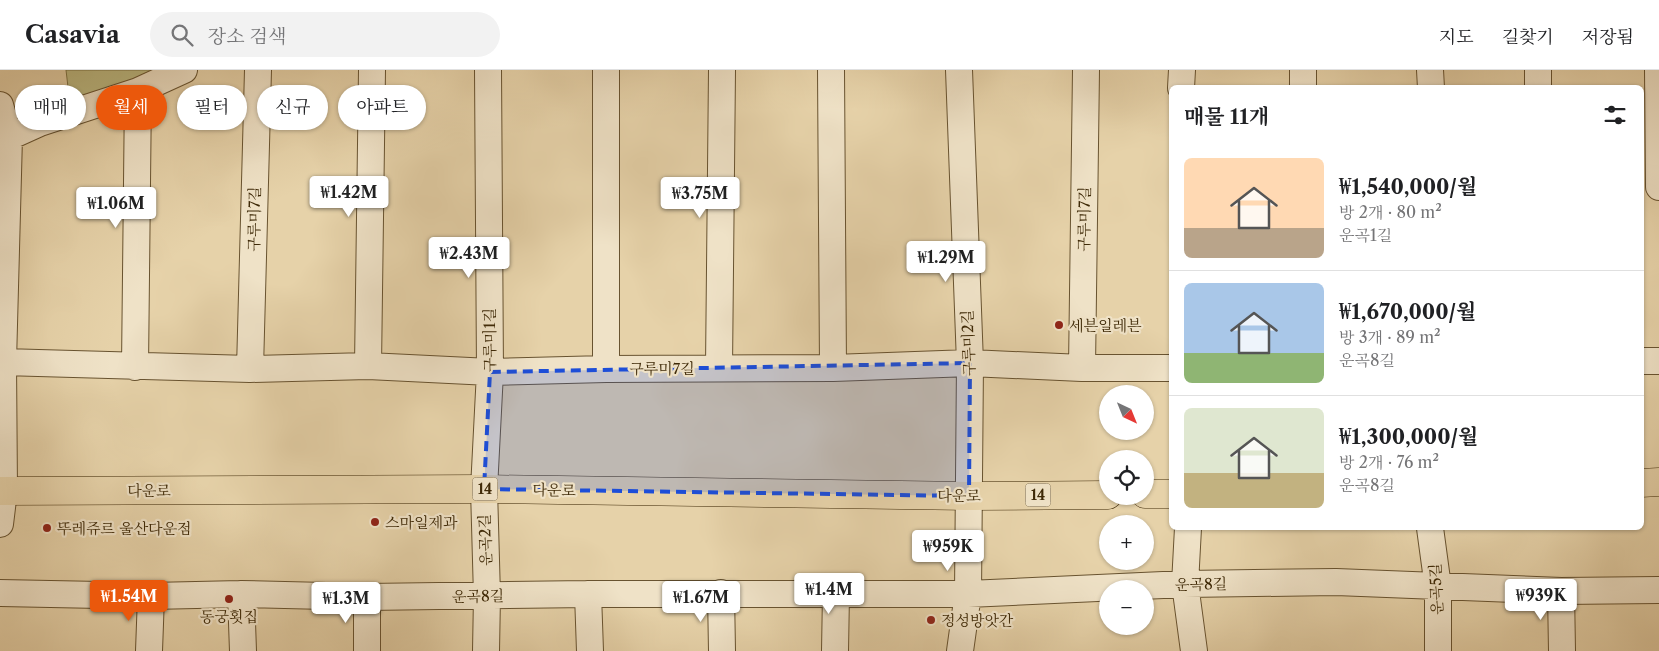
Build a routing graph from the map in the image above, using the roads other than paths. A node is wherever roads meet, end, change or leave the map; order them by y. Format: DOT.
graph roads {
  1 [pos="184,70"];
  2 [pos="258,70"];
  3 [pos="372,70"];
  4 [pos="488,70"];
  5 [pos="606,70"];
  6 [pos="722,70"];
  7 [pos="831,70"];
  8 [pos="958,70"];
  9 [pos="1086,70"];
  10 [pos="1182,70"];
  11 [pos="1303,70"];
  12 [pos="1430,70"];
  13 [pos="1538,70"];
  14 [pos="1658,70"];
  15 [pos="151,85"];
  16 [pos="1182,85"];
  17 [pos="1303,85"];
  18 [pos="1431,85"];
  19 [pos="1538,85"];
  20 [pos="0,105"];
  21 [pos="96,105"];
  22 [pos="138,130"];
  23 [pos="9,137"];
  24 [pos="1659,187"];
  25 [pos="1659,361"];
  26 [pos="3,362"];
  27 [pos="1644,362"];
  28 [pos="970,363"];
  29 [pos="368,366"];
  30 [pos="136,367"];
  31 [pos="719,368"];
  32 [pos="833,368"];
  33 [pos="1082,368"];
  34 [pos="1169,368"];
  35 [pos="250,369"];
  36 [pos="606,369"];
  37 [pos="490,372"];
  38 [pos="484,489"];
  39 [pos="2,491"];
  40 [pos="1154,494"];
  41 [pos="1169,494"];
  42 [pos="1099,495"];
  43 [pos="969,496"];
  44 [pos="0,524"];
  45 [pos="1188,530"];
  46 [pos="1430,530"];
  47 [pos="1186,584"];
  48 [pos="1438,587"];
  49 [pos="1659,590"];
  50 [pos="1561,591"];
  51 [pos="0,593"];
  52 [pos="721,593"];
  53 [pos="241,594"];
  54 [pos="588,594"];
  55 [pos="836,594"];
  56 [pos="968,594"];
  57 [pos="151,596"];
  58 [pos="487,596"];
  59 [pos="367,597"];
  60 [pos="149,651"];
  61 [pos="242,651"];
  62 [pos="367,651"];
  63 [pos="486,651"];
  64 [pos="590,651"];
  65 [pos="722,651"];
  66 [pos="835,651"];
  67 [pos="960,651"];
  68 [pos="1194,651"];
  69 [pos="1438,651"];
  70 [pos="1562,651"];
  1 -- 15 [label="street"];
  2 -- 35 [label="street, 구루미7길"];
  3 -- 29 [label="street"];
  4 -- 37 [label="street, 구루미1길"];
  5 -- 36 [label="street"];
  6 -- 31 [label="street"];
  7 -- 32 [label="street"];
  8 -- 28 [label="street, 구루미2길"];
  9 -- 33 [label="street, 구루미7길"];
  10 -- 16 [label="street"];
  11 -- 17 [label="street"];
  12 -- 18 [label="street"];
  13 -- 19 [label="street"];
  14 -- 24 [label="street"];
  20 -- 23 [label="street"];
  21 -- 23 [label="street"];
  22 -- 30 [label="street"];
  23 -- 26 [label="street"];
  25 -- 27 [label="street"];
  26 -- 30 [label="street, 구루미7길"];
  26 -- 39 [label="street"];
  28 -- 32 [label="street, 구루미7길"];
  28 -- 33 [label="street, 구루미7길"];
  28 -- 43 [label="street, 구루미2길"];
  29 -- 35 [label="street, 구루미7길"];
  29 -- 37 [label="street, 구루미7길"];
  30 -- 35 [label="street, 구루미7길"];
  31 -- 32 [label="street, 구루미7길"];
  31 -- 36 [label="street, 구루미7길"];
  33 -- 34 [label="street, 구루미7길"];
  36 -- 37 [label="street, 구루미7길"];
  37 -- 38 [label="street, 구루미1길"];
  38 -- 39 [label="main road, 다운로 / 14"];
  38 -- 43 [label="main road, 다운로 / 14"];
  38 -- 58 [label="street, 운곡2길"];
  39 -- 44 [label="street"];
  40 -- 41 [label="main road"];
  42 -- 43 [label="main road, 다운로 / 14"];
  43 -- 56 [label="street, 구루미2길"];
  45 -- 47 [label="street"];
  46 -- 48 [label="street, 운곡5길"];
  47 -- 48 [label="street, 운곡8길"];
  47 -- 56 [label="street, 운곡8길"];
  47 -- 68 [label="street"];
  48 -- 50 [label="street, 운곡8길"];
  48 -- 69 [label="street, 운곡5길"];
  49 -- 50 [label="street, 운곡8길"];
  50 -- 70 [label="street"];
  51 -- 57 [label="street, 운곡8길"];
  52 -- 54 [label="street, 운곡8길"];
  52 -- 55 [label="street, 운곡8길"];
  52 -- 65 [label="street"];
  53 -- 57 [label="street, 운곡8길"];
  53 -- 59 [label="street, 운곡8길"];
  53 -- 61 [label="street"];
  54 -- 58 [label="street, 운곡8길"];
  54 -- 64 [label="street"];
  55 -- 56 [label="street, 운곡8길"];
  55 -- 66 [label="street"];
  56 -- 67 [label="street, 구루미2길"];
  57 -- 60 [label="street"];
  58 -- 59 [label="street, 운곡8길"];
  58 -- 63 [label="street, 운곡2길"];
  59 -- 62 [label="street"];
}
